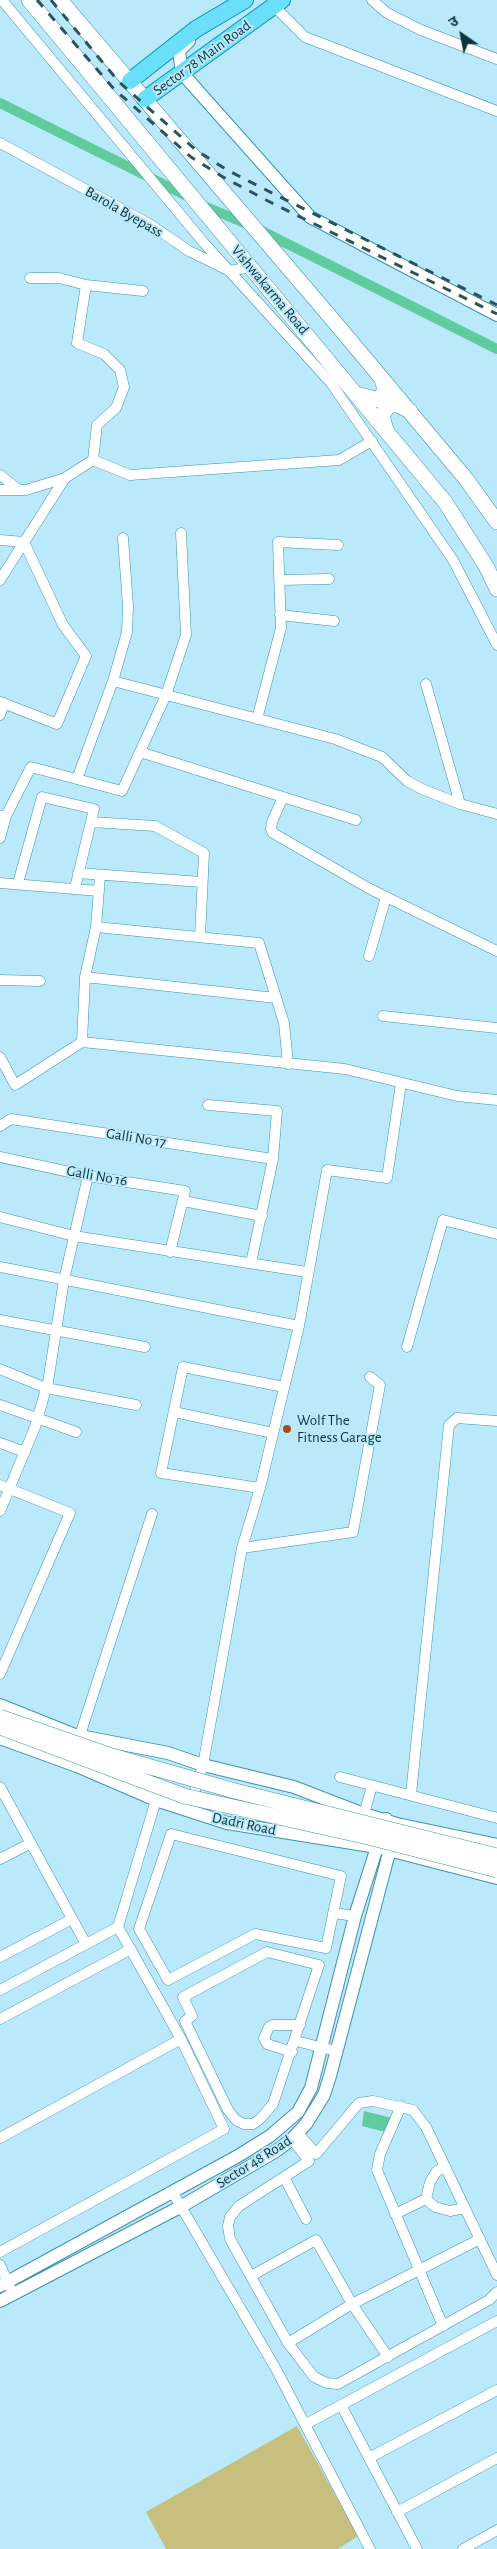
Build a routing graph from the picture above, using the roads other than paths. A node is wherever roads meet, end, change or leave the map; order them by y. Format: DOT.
graph roads {
  1 [pos="2,0"];
  2 [pos="29,0"];
  3 [pos="60,0"];
  4 [pos="245,0"];
  5 [pos="372,0"];
  6 [pos="278,3"];
  7 [pos="196,29"];
  8 [pos="497,59"];
  9 [pos="182,73"];
  10 [pos="130,80"];
  11 [pos="145,99"];
  12 [pos="497,111"];
  13 [pos="0,143"];
  14 [pos="250,267"];
  15 [pos="230,271"];
  16 [pos="30,278"];
  17 [pos="86,285"];
  18 [pos="143,291"];
  19 [pos="497,315"];
  20 [pos="382,379"];
  21 [pos="356,394"];
  22 [pos="410,412"];
  23 [pos="387,431"];
  24 [pos="372,441"];
  25 [pos="93,460"];
  26 [pos="0,475"];
  27 [pos="65,478"];
  28 [pos="0,490"];
  29 [pos="19,490"];
  30 [pos="497,522"];
  31 [pos="181,533"];
  32 [pos="123,538"];
  33 [pos="0,540"];
  34 [pos="24,542"];
  35 [pos="338,545"];
  36 [pos="329,579"];
  37 [pos="0,580"];
  38 [pos="279,580"];
  39 [pos="497,589"];
  40 [pos="280,615"];
  41 [pos="334,621"];
  42 [pos="497,645"];
  43 [pos="113,682"];
  44 [pos="426,684"];
  45 [pos="166,695"];
  46 [pos="2,703"];
  47 [pos="0,715"];
  48 [pos="257,719"];
  49 [pos="140,752"];
  50 [pos="77,779"];
  51 [pos="283,797"];
  52 [pos="460,804"];
  53 [pos="497,814"];
  54 [pos="3,816"];
  55 [pos="356,820"];
  56 [pos="91,822"];
  57 [pos="0,838"];
  58 [pos="78,873"];
  59 [pos="100,876"];
  60 [pos="202,882"];
  61 [pos="0,883"];
  62 [pos="18,883"];
  63 [pos="74,888"];
  64 [pos="99,891"];
  65 [pos="386,897"];
  66 [pos="96,927"];
  67 [pos="200,937"];
  68 [pos="497,951"];
  69 [pos="369,956"];
  70 [pos="85,977"];
  71 [pos="0,980"];
  72 [pos="40,981"];
  73 [pos="276,998"];
  74 [pos="382,1016"];
  75 [pos="497,1028"];
  76 [pos="82,1042"];
  77 [pos="0,1058"];
  78 [pos="288,1064"];
  79 [pos="401,1083"];
  80 [pos="497,1100"];
  81 [pos="208,1105"];
  82 [pos="0,1126"];
  83 [pos="0,1157"];
  84 [pos="273,1159"];
  85 [pos="88,1176"];
  86 [pos="183,1201"];
  87 [pos="262,1216"];
  88 [pos="0,1218"];
  89 [pos="497,1234"];
  90 [pos="74,1236"];
  91 [pos="170,1252"];
  92 [pos="251,1263"];
  93 [pos="0,1267"];
  94 [pos="307,1272"];
  95 [pos="64,1280"];
  96 [pos="0,1320"];
  97 [pos="299,1326"];
  98 [pos="56,1331"];
  99 [pos="145,1347"];
  100 [pos="407,1347"];
  101 [pos="0,1369"];
  102 [pos="370,1378"];
  103 [pos="284,1387"];
  104 [pos="46,1388"];
  105 [pos="0,1405"];
  106 [pos="136,1405"];
  107 [pos="174,1412"];
  108 [pos="37,1420"];
  109 [pos="497,1421"];
  110 [pos="76,1432"];
  111 [pos="273,1433"];
  112 [pos="0,1443"];
  113 [pos="25,1452"];
  114 [pos="5,1487"];
  115 [pos="260,1488"];
  116 [pos="0,1511"];
  117 [pos="152,1514"];
  118 [pos="242,1548"];
  119 [pos="0,1674"];
  120 [pos="0,1704"];
  121 [pos="0,1717"];
  122 [pos="0,1727"];
  123 [pos="80,1736"];
  124 [pos="0,1738"];
  125 [pos="203,1766"];
  126 [pos="340,1777"];
  127 [pos="0,1786"];
  128 [pos="372,1786"];
  129 [pos="410,1794"];
  130 [pos="156,1800"];
  131 [pos="188,1810"];
  132 [pos="364,1814"];
  133 [pos="497,1818"];
  134 [pos="392,1822"];
  135 [pos="31,1843"];
  136 [pos="497,1845"];
  137 [pos="377,1847"];
  138 [pos="390,1850"];
  139 [pos="497,1856"];
  140 [pos="0,1859"];
  141 [pos="497,1870"];
  142 [pos="497,1878"];
  143 [pos="333,1913"];
  144 [pos="355,1916"];
  145 [pos="72,1919"];
  146 [pos="118,1927"];
  147 [pos="86,1944"];
  148 [pos="131,1949"];
  149 [pos="0,1957"];
  150 [pos="0,1990"];
  151 [pos="0,2019"];
  152 [pos="300,2025"];
  153 [pos="181,2039"];
  154 [pos="296,2041"];
  155 [pos="321,2047"];
  156 [pos="336,2051"];
  157 [pos="292,2052"];
  158 [pos="401,2106"];
  159 [pos="295,2136"];
  160 [pos="0,2138"];
  161 [pos="445,2166"];
  162 [pos="284,2177"];
  163 [pos="173,2193"];
  164 [pos="426,2199"];
  165 [pos="182,2206"];
  166 [pos="465,2208"];
  167 [pos="395,2214"];
  168 [pos="306,2219"];
  169 [pos="480,2239"];
  170 [pos="0,2252"];
  171 [pos="0,2265"];
  172 [pos="420,2270"];
  173 [pos="497,2275"];
  174 [pos="251,2276"];
  175 [pos="4,2284"];
  176 [pos="497,2292"];
  177 [pos="14,2294"];
  178 [pos="0,2301"];
  179 [pos="352,2304"];
  180 [pos="497,2321"];
  181 [pos="444,2326"];
  182 [pos="288,2343"];
  183 [pos="388,2356"];
  184 [pos="497,2390"];
  185 [pos="341,2405"];
  186 [pos="306,2424"];
  187 [pos="369,2458"];
  188 [pos="497,2458"];
  189 [pos="397,2512"];
  190 [pos="497,2530"];
  191 [pos="368,2548"];
  192 [pos="417,2549"];
  193 [pos="463,2549"];
  1 -- 15 [label="street"];
  2 -- 14 [label="main road, Vishwakarma Road"];
  3 -- 10 [label="main road, Vishwakarma Road"];
  4 -- 7 [label="main road, Sector 78 Main Road"];
  5 -- 8 [label="street"];
  6 -- 9 [label="main road, Sector 78 Main Road"];
  6 -- 12 [label="street"];
  7 -- 9 [label="street"];
  7 -- 10 [label="main road, Sector 78 Main Road"];
  9 -- 11 [label="main road, Sector 78 Main Road"];
  9 -- 19 [label="street"];
  10 -- 11 [label="main road, Vishwakarma Road"];
  11 -- 20 [label="main road, Vishwakarma Road"];
  13 -- 15 [label="street, Barola Byepass"];
  14 -- 15 [label="street"];
  14 -- 21 [label="main road, Vishwakarma Road"];
  15 -- 24 [label="street"];
  16 -- 17 [label="street"];
  17 -- 18 [label="street"];
  17 -- 25 [label="street"];
  20 -- 21 [label="main road"];
  20 -- 22 [label="main road, Vishwakarma Road"];
  21 -- 23 [label="main road, Vishwakarma Road"];
  22 -- 23 [label="main road"];
  22 -- 30 [label="main road, Vishwakarma Road"];
  23 -- 39 [label="main road, Vishwakarma Road"];
  24 -- 25 [label="street"];
  24 -- 42 [label="street"];
  25 -- 27 [label="street"];
  26 -- 29 [label="street"];
  27 -- 29 [label="street"];
  27 -- 34 [label="street"];
  28 -- 29 [label="street"];
  31 -- 45 [label="street"];
  32 -- 43 [label="street"];
  33 -- 34 [label="street"];
  34 -- 37 [label="street"];
  34 -- 46 [label="street"];
  35 -- 38 [label="street"];
  36 -- 38 [label="street"];
  38 -- 40 [label="street"];
  40 -- 41 [label="street"];
  40 -- 48 [label="street"];
  43 -- 45 [label="street"];
  43 -- 50 [label="street"];
  44 -- 52 [label="street"];
  45 -- 48 [label="street"];
  45 -- 49 [label="street"];
  46 -- 47 [label="street"];
  48 -- 52 [label="street"];
  49 -- 50 [label="street"];
  49 -- 51 [label="street"];
  50 -- 54 [label="street"];
  51 -- 55 [label="street"];
  51 -- 65 [label="street"];
  52 -- 53 [label="street"];
  54 -- 57 [label="street"];
  56 -- 58 [label="street"];
  56 -- 60 [label="street"];
  56 -- 62 [label="street"];
  58 -- 59 [label="street"];
  58 -- 63 [label="street"];
  59 -- 60 [label="street"];
  59 -- 64 [label="street"];
  60 -- 67 [label="street"];
  61 -- 62 [label="street"];
  62 -- 63 [label="street"];
  63 -- 64 [label="street"];
  64 -- 66 [label="street"];
  65 -- 68 [label="street"];
  65 -- 69 [label="street"];
  66 -- 67 [label="street"];
  66 -- 70 [label="street"];
  67 -- 73 [label="street"];
  70 -- 73 [label="street"];
  70 -- 76 [label="street"];
  71 -- 72 [label="street"];
  73 -- 78 [label="street"];
  74 -- 75 [label="street"];
  76 -- 77 [label="street"];
  76 -- 78 [label="street"];
  78 -- 79 [label="street"];
  79 -- 80 [label="street"];
  79 -- 94 [label="street"];
  81 -- 84 [label="street"];
  82 -- 84 [label="street, Galli No 17"];
  83 -- 85 [label="street, Galli No 16"];
  84 -- 87 [label="street"];
  85 -- 86 [label="street, Galli No 16"];
  85 -- 90 [label="street"];
  86 -- 87 [label="street"];
  86 -- 91 [label="street"];
  87 -- 92 [label="street"];
  88 -- 90 [label="street"];
  89 -- 100 [label="street"];
  90 -- 91 [label="street"];
  90 -- 95 [label="street"];
  91 -- 92 [label="street"];
  92 -- 94 [label="street"];
  93 -- 95 [label="street"];
  94 -- 97 [label="street"];
  95 -- 97 [label="street"];
  95 -- 98 [label="street"];
  96 -- 98 [label="street"];
  97 -- 103 [label="street"];
  98 -- 99 [label="street"];
  98 -- 104 [label="street"];
  101 -- 104 [label="street"];
  102 -- 118 [label="street"];
  103 -- 107 [label="street"];
  103 -- 111 [label="street"];
  104 -- 106 [label="street"];
  104 -- 108 [label="street"];
  105 -- 108 [label="street"];
  107 -- 111 [label="street"];
  107 -- 115 [label="street"];
  108 -- 110 [label="street"];
  108 -- 113 [label="street"];
  109 -- 129 [label="street"];
  111 -- 115 [label="street"];
  112 -- 113 [label="street"];
  113 -- 114 [label="street"];
  114 -- 116 [label="street"];
  114 -- 119 [label="street"];
  115 -- 118 [label="street"];
  117 -- 123 [label="street"];
  118 -- 125 [label="street"];
  120 -- 123 [label="street"];
  121 -- 139 [label="main road, bridge"];
  122 -- 141 [label="main road, bridge"];
  123 -- 125 [label="street"];
  124 -- 130 [label="street, Dadri Road"];
  125 -- 131 [label="street"];
  125 -- 132 [label="street"];
  126 -- 128 [label="street"];
  127 -- 135 [label="street"];
  128 -- 129 [label="street"];
  128 -- 132 [label="street"];
  129 -- 133 [label="street"];
  130 -- 131 [label="street, Dadri Road"];
  130 -- 146 [label="street"];
  131 -- 137 [label="street, Dadri Road"];
  132 -- 134 [label="street"];
  134 -- 136 [label="street"];
  134 -- 137 [label="street, Sector 48 Road"];
  134 -- 138 [label="street, Sector 48 Road"];
  135 -- 140 [label="street"];
  135 -- 145 [label="street"];
  137 -- 138 [label="street, Dadri Road"];
  137 -- 144 [label="street, Sector 48 Road"];
  138 -- 142 [label="street, Dadri Road"];
  138 -- 156 [label="street, Sector 48 Road"];
  143 -- 143 [label="street"];
  143 -- 144 [label="street"];
  144 -- 155 [label="street, Sector 48 Road"];
  145 -- 147 [label="street"];
  145 -- 149 [label="street"];
  146 -- 147 [label="street"];
  146 -- 148 [label="street"];
  147 -- 150 [label="street"];
  148 -- 151 [label="street"];
  148 -- 153 [label="street"];
  152 -- 154 [label="street"];
  152 -- 157 [label="street"];
  152 -- 157 [label="street"];
  153 -- 160 [label="street"];
  153 -- 170 [label="street"];
  154 -- 155 [label="street"];
  154 -- 157 [label="street"];
  155 -- 156 [label="street"];
  155 -- 163 [label="street, Sector 48 Road"];
  156 -- 159 [label="street, Sector 48 Road"];
  158 -- 159 [label="street"];
  158 -- 161 [label="street"];
  158 -- 167 [label="street"];
  159 -- 162 [label="street"];
  159 -- 165 [label="street, Sector 48 Road"];
  161 -- 164 [label="street"];
  161 -- 166 [label="street"];
  162 -- 168 [label="street"];
  162 -- 174 [label="street"];
  163 -- 165 [label="street"];
  163 -- 175 [label="street, Sector 48 Road"];
  164 -- 166 [label="street"];
  164 -- 167 [label="street"];
  165 -- 177 [label="street, Sector 48 Road"];
  165 -- 186 [label="street"];
  166 -- 169 [label="street"];
  167 -- 172 [label="street"];
  169 -- 172 [label="street"];
  169 -- 173 [label="street"];
  171 -- 175 [label="street"];
  172 -- 179 [label="street"];
  172 -- 181 [label="street"];
  174 -- 179 [label="street"];
  174 -- 182 [label="street"];
  175 -- 177 [label="street"];
  176 -- 181 [label="street"];
  177 -- 178 [label="street, Sector 48 Road"];
  179 -- 182 [label="street"];
  179 -- 183 [label="street"];
  180 -- 185 [label="street"];
  181 -- 183 [label="street"];
  182 -- 183 [label="street"];
  184 -- 187 [label="street"];
  185 -- 186 [label="street"];
  185 -- 187 [label="street"];
  186 -- 191 [label="street"];
  187 -- 189 [label="street"];
  188 -- 189 [label="street"];
  189 -- 192 [label="street"];
  190 -- 193 [label="street"];
}
